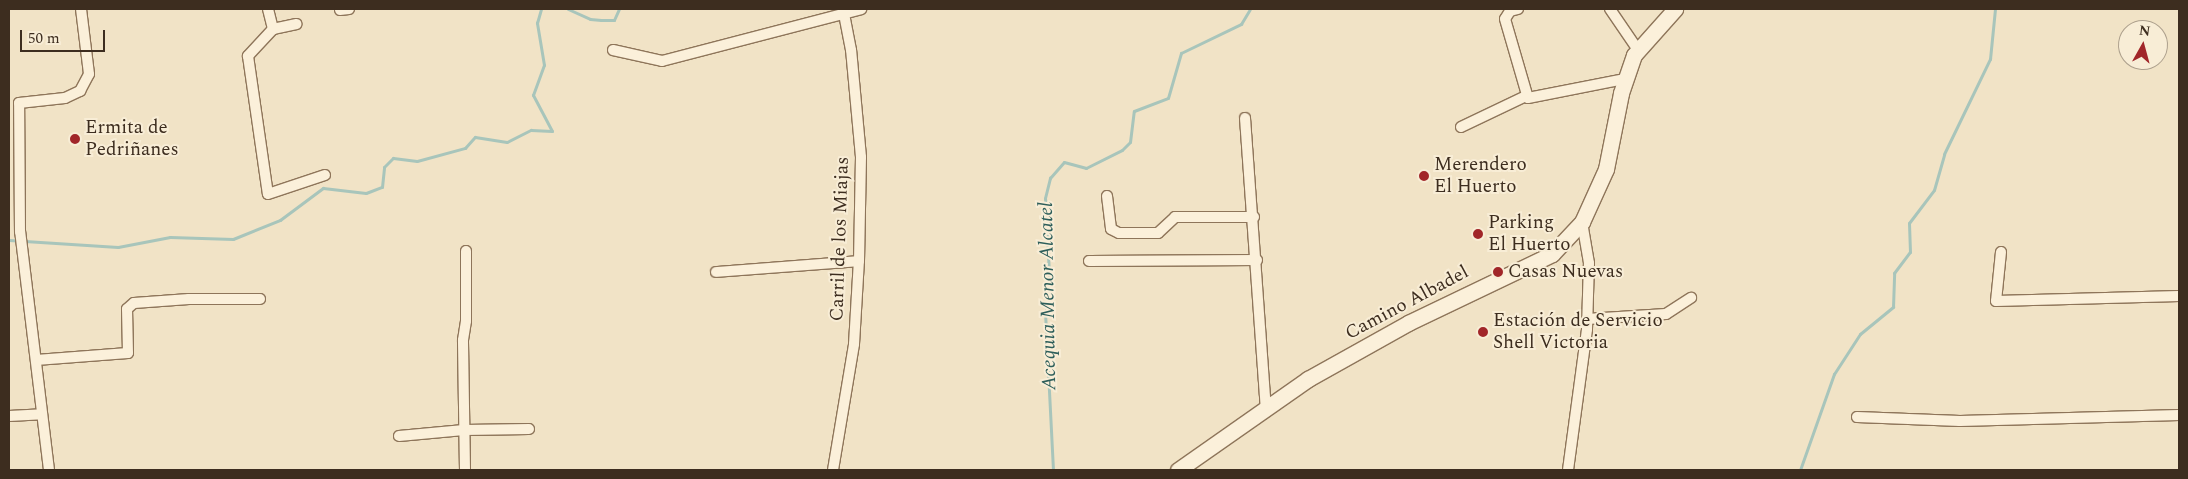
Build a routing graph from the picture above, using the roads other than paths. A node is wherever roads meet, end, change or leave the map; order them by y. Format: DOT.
graph roads {
  1 [pos="81,9"];
  2 [pos="268,9"];
  3 [pos="861,9"];
  4 [pos="1518,9"];
  5 [pos="1610,9"];
  6 [pos="1675,9"];
  7 [pos="844,10"];
  8 [pos="296,24"];
  9 [pos="273,29"];
  10 [pos="613,50"];
  11 [pos="1638,50"];
  12 [pos="1625,79"];
  13 [pos="1526,96"];
  14 [pos="14,103"];
  15 [pos="1245,118"];
  16 [pos="1461,127"];
  17 [pos="325,174"];
  18 [pos="1107,196"];
  19 [pos="1254,217"];
  20 [pos="1582,222"];
  21 [pos="466,251"];
  22 [pos="2001,252"];
  23 [pos="1257,260"];
  24 [pos="859,261"];
  25 [pos="1089,261"];
  26 [pos="716,272"];
  27 [pos="2179,296"];
  28 [pos="1691,298"];
  29 [pos="260,299"];
  30 [pos="1587,319"];
  31 [pos="36,360"];
  32 [pos="1266,408"];
  33 [pos="42,414"];
  34 [pos="9,416"];
  35 [pos="2179,416"];
  36 [pos="1856,417"];
  37 [pos="530,429"];
  38 [pos="464,430"];
  39 [pos="399,436"];
  40 [pos="1186,468"];
  41 [pos="49,470"];
  42 [pos="465,470"];
  43 [pos="833,470"];
  44 [pos="1568,470"];
  1 -- 14 [label="street"];
  2 -- 9 [label="street"];
  3 -- 7 [label="street"];
  4 -- 13 [label="street"];
  5 -- 11 [label="street"];
  6 -- 11 [label="main road, Camino Albadel"];
  7 -- 10 [label="street"];
  7 -- 24 [label="street, Carril de los Miajas"];
  8 -- 9 [label="street"];
  9 -- 17 [label="street"];
  11 -- 12 [label="main road, Camino Albadel"];
  12 -- 13 [label="street"];
  12 -- 20 [label="main road, Camino Albadel"];
  13 -- 16 [label="street"];
  14 -- 31 [label="street"];
  15 -- 19 [label="street"];
  18 -- 19 [label="street"];
  19 -- 23 [label="street"];
  20 -- 30 [label="street"];
  20 -- 32 [label="main road, Camino Albadel"];
  21 -- 38 [label="street"];
  22 -- 27 [label="street"];
  23 -- 25 [label="street"];
  23 -- 32 [label="street"];
  24 -- 26 [label="street"];
  24 -- 43 [label="street, Carril de los Miajas"];
  28 -- 30 [label="street"];
  29 -- 31 [label="street"];
  30 -- 44 [label="street"];
  31 -- 33 [label="street"];
  32 -- 40 [label="main road, Camino Albadel"];
  33 -- 34 [label="street"];
  33 -- 41 [label="street"];
  35 -- 36 [label="street"];
  37 -- 38 [label="street"];
  38 -- 39 [label="street"];
  38 -- 42 [label="street"];
}
